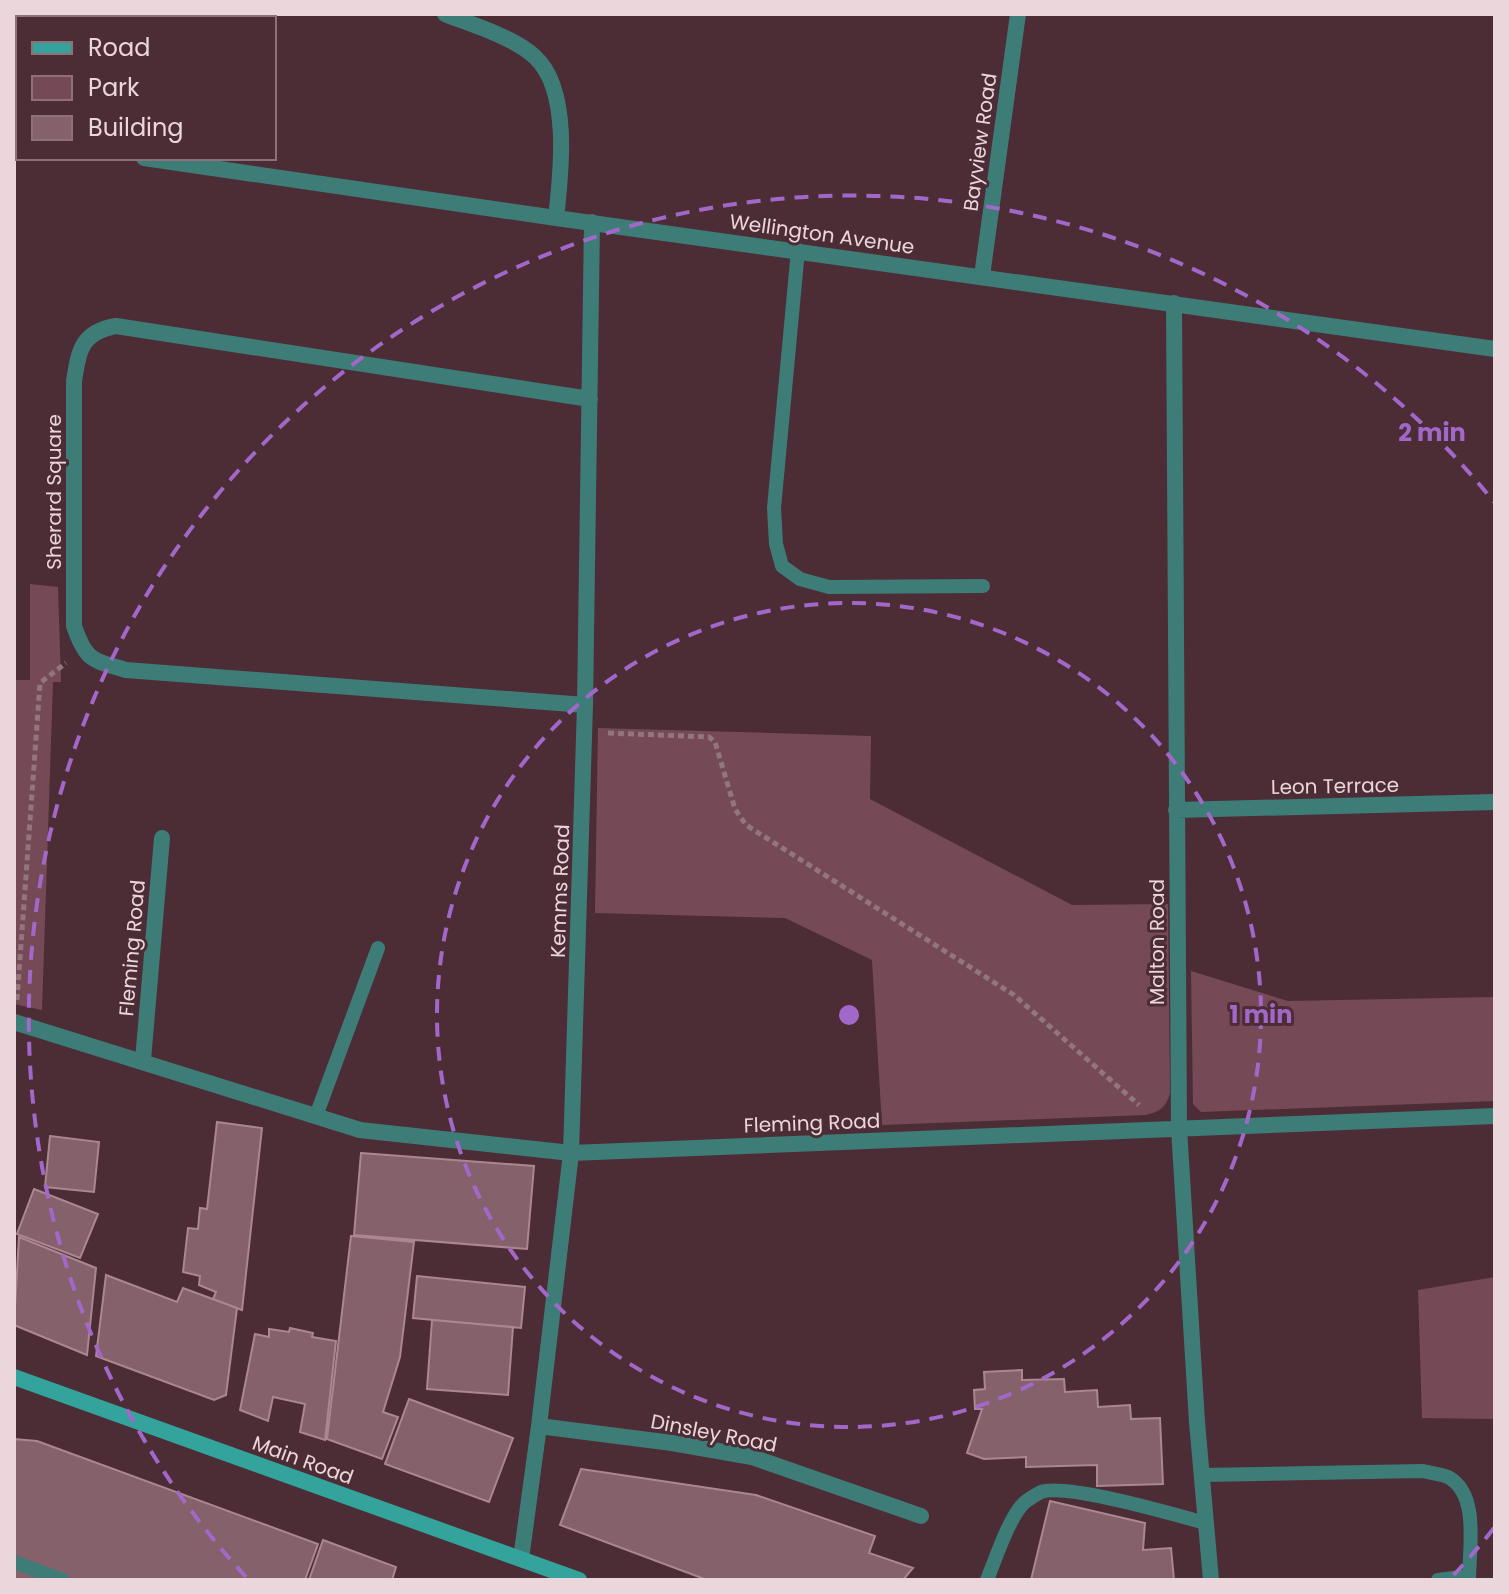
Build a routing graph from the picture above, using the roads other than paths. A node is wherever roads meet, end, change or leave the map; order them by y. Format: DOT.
graph roads {
  1 [pos="445,14"];
  2 [pos="1018,14"];
  3 [pos="158,160"];
  4 [pos="556,218"];
  5 [pos="592,222"];
  6 [pos="798,250"];
  7 [pos="982,276"];
  8 [pos="1174,303"];
  9 [pos="1495,349"];
  10 [pos="590,399"];
  11 [pos="983,586"];
  12 [pos="585,705"];
  13 [pos="1495,802"];
  14 [pos="1176,810"];
  15 [pos="162,838"];
  16 [pos="378,948"];
  17 [pos="15,1027"];
  18 [pos="143,1060"];
  19 [pos="316,1116"];
  20 [pos="1495,1116"];
  21 [pos="1179,1128"];
  22 [pos="571,1153"];
  23 [pos="14,1377"];
  24 [pos="539,1426"];
  25 [pos="1203,1475"];
  26 [pos="921,1516"];
  27 [pos="1206,1523"];
  28 [pos="521,1559"];
  29 [pos="14,1562"];
  30 [pos="1469,1578"];
  31 [pos="63,1580"];
  32 [pos="579,1580"];
  33 [pos="987,1580"];
  34 [pos="1211,1580"];
  35 [pos="1438,1580"];
  1 -- 4 [label="street"];
  2 -- 7 [label="street, Bayview Road"];
  3 -- 4 [label="street, Wellington Avenue"];
  4 -- 5 [label="street, Wellington Avenue"];
  5 -- 6 [label="street, Wellington Avenue"];
  5 -- 10 [label="street, Kemms Road"];
  6 -- 7 [label="street, Wellington Avenue"];
  6 -- 11 [label="lane"];
  7 -- 8 [label="street, Wellington Avenue"];
  8 -- 9 [label="street, Wellington Avenue"];
  8 -- 14 [label="street, Malton Road"];
  10 -- 12 [label="street, Kemms Road"];
  10 -- 12 [label="street, Sherard Square"];
  12 -- 22 [label="street, Kemms Road"];
  13 -- 14 [label="street, Leon Terrace"];
  14 -- 21 [label="street, Malton Road"];
  15 -- 18 [label="street, Fleming Road"];
  16 -- 19 [label="lane"];
  17 -- 18 [label="street, Fleming Road"];
  18 -- 19 [label="street, Fleming Road"];
  19 -- 22 [label="street, Fleming Road"];
  20 -- 21 [label="street, Fleming Road"];
  21 -- 22 [label="street, Fleming Road"];
  21 -- 25 [label="street, Malton Road"];
  22 -- 24 [label="street, Kemms Road"];
  23 -- 28 [label="main road, Main Road"];
  24 -- 26 [label="street, Dinsley Road"];
  24 -- 28 [label="street, Kemms Road"];
  25 -- 27 [label="street, Malton Road"];
  25 -- 30 [label="lane"];
  27 -- 33 [label="lane"];
  27 -- 34 [label="street, Malton Road"];
  28 -- 32 [label="main road, Main Road"];
  29 -- 31 [label="lane"];
  30 -- 35 [label="lane"];
}
